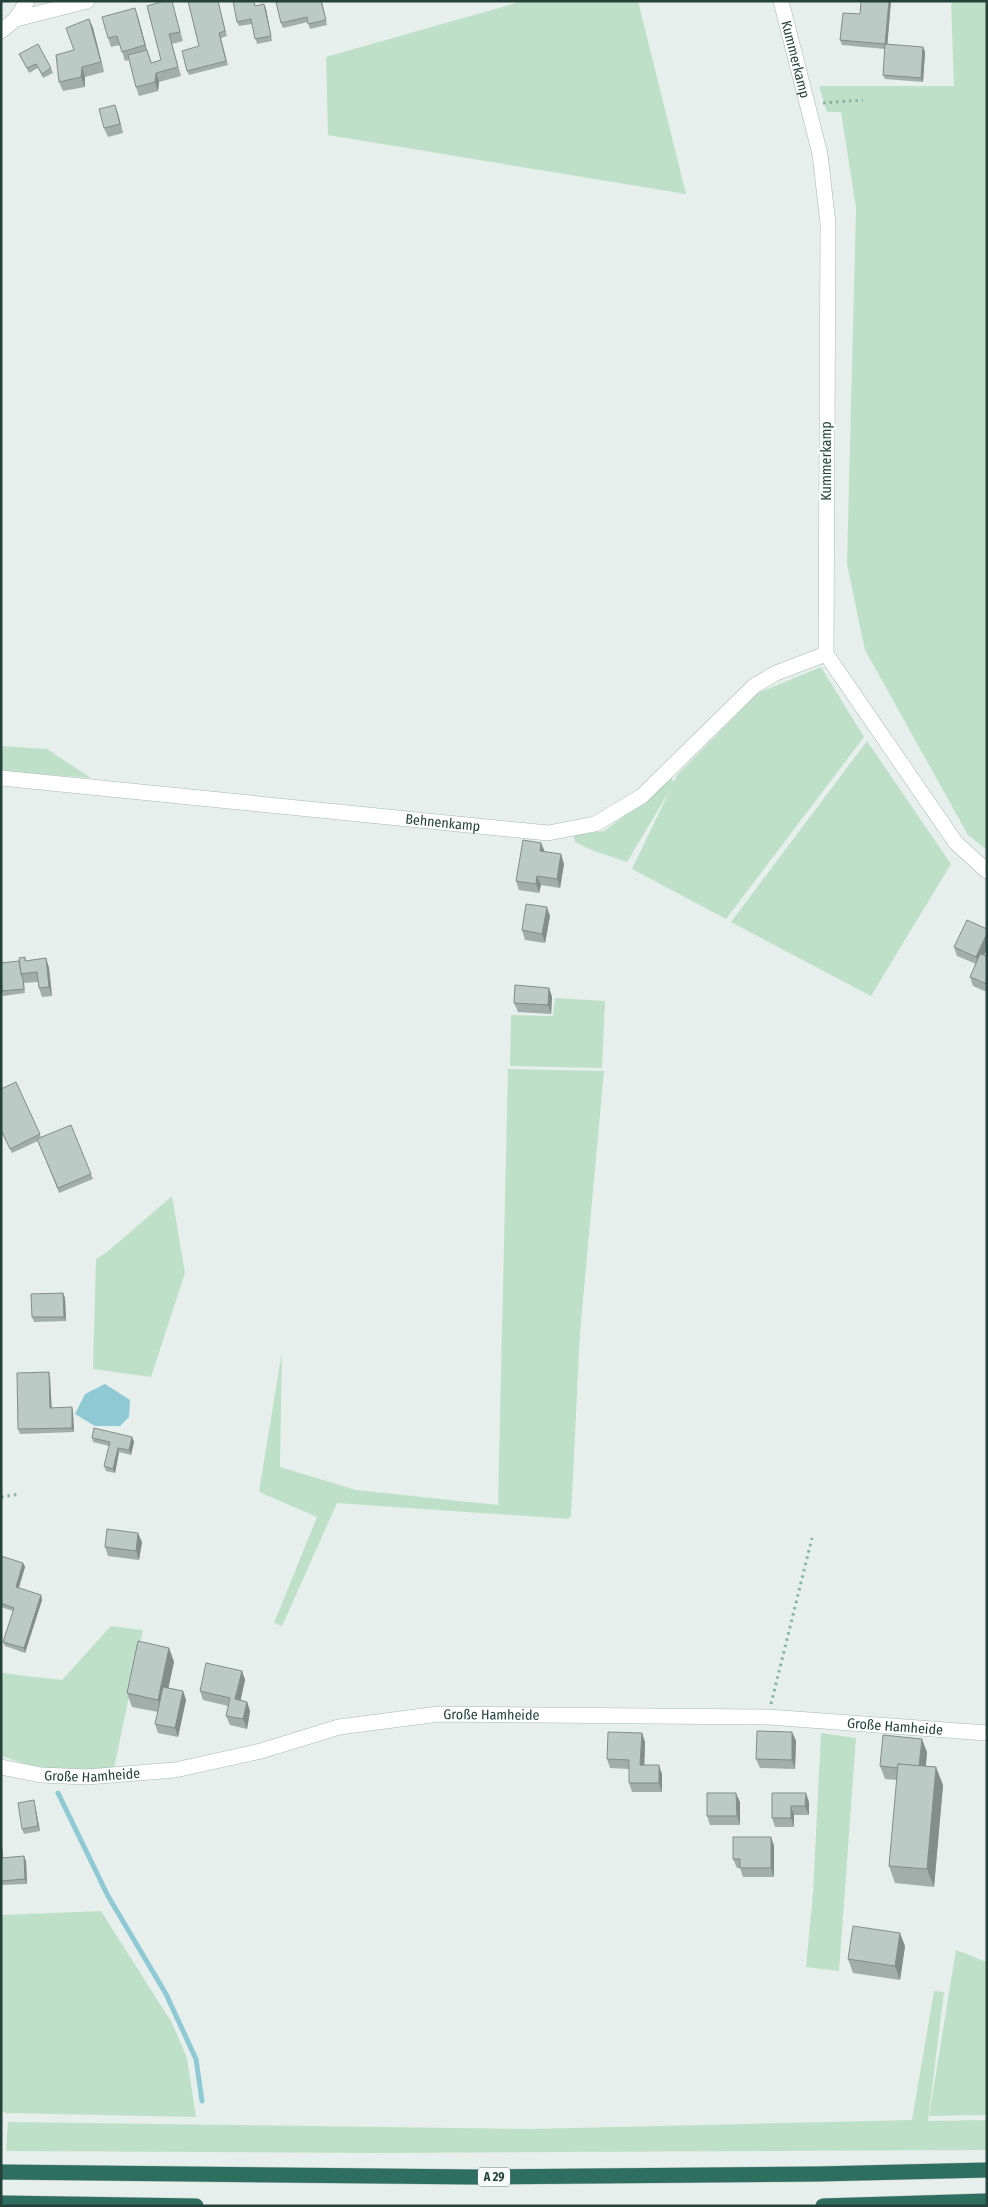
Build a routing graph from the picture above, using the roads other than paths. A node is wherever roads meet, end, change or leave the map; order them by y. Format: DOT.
graph roads {
  1 [pos="28,1"];
  2 [pos="87,1"];
  3 [pos="781,1"];
  4 [pos="16,19"];
  5 [pos="1,30"];
  6 [pos="826,654"];
  7 [pos="1,778"];
  8 [pos="987,871"];
  9 [pos="987,1733"];
  10 [pos="1,1767"];
  11 [pos="987,2170"];
  12 [pos="1,2172"];
  13 [pos="987,2201"];
  14 [pos="1,2204"];
  15 [pos="196,2206"];
  16 [pos="823,2206"];
  1 -- 4 [label="street"];
  2 -- 4 [label="street"];
  3 -- 6 [label="street, Kummerkamp"];
  4 -- 5 [label="street"];
  6 -- 7 [label="street, Behnenkamp"];
  6 -- 8 [label="street"];
  9 -- 10 [label="street, Große Hamheide"];
  11 -- 12 [label="highway, A 29"];
  13 -- 16 [label="highway"];
  14 -- 15 [label="highway"];
}
